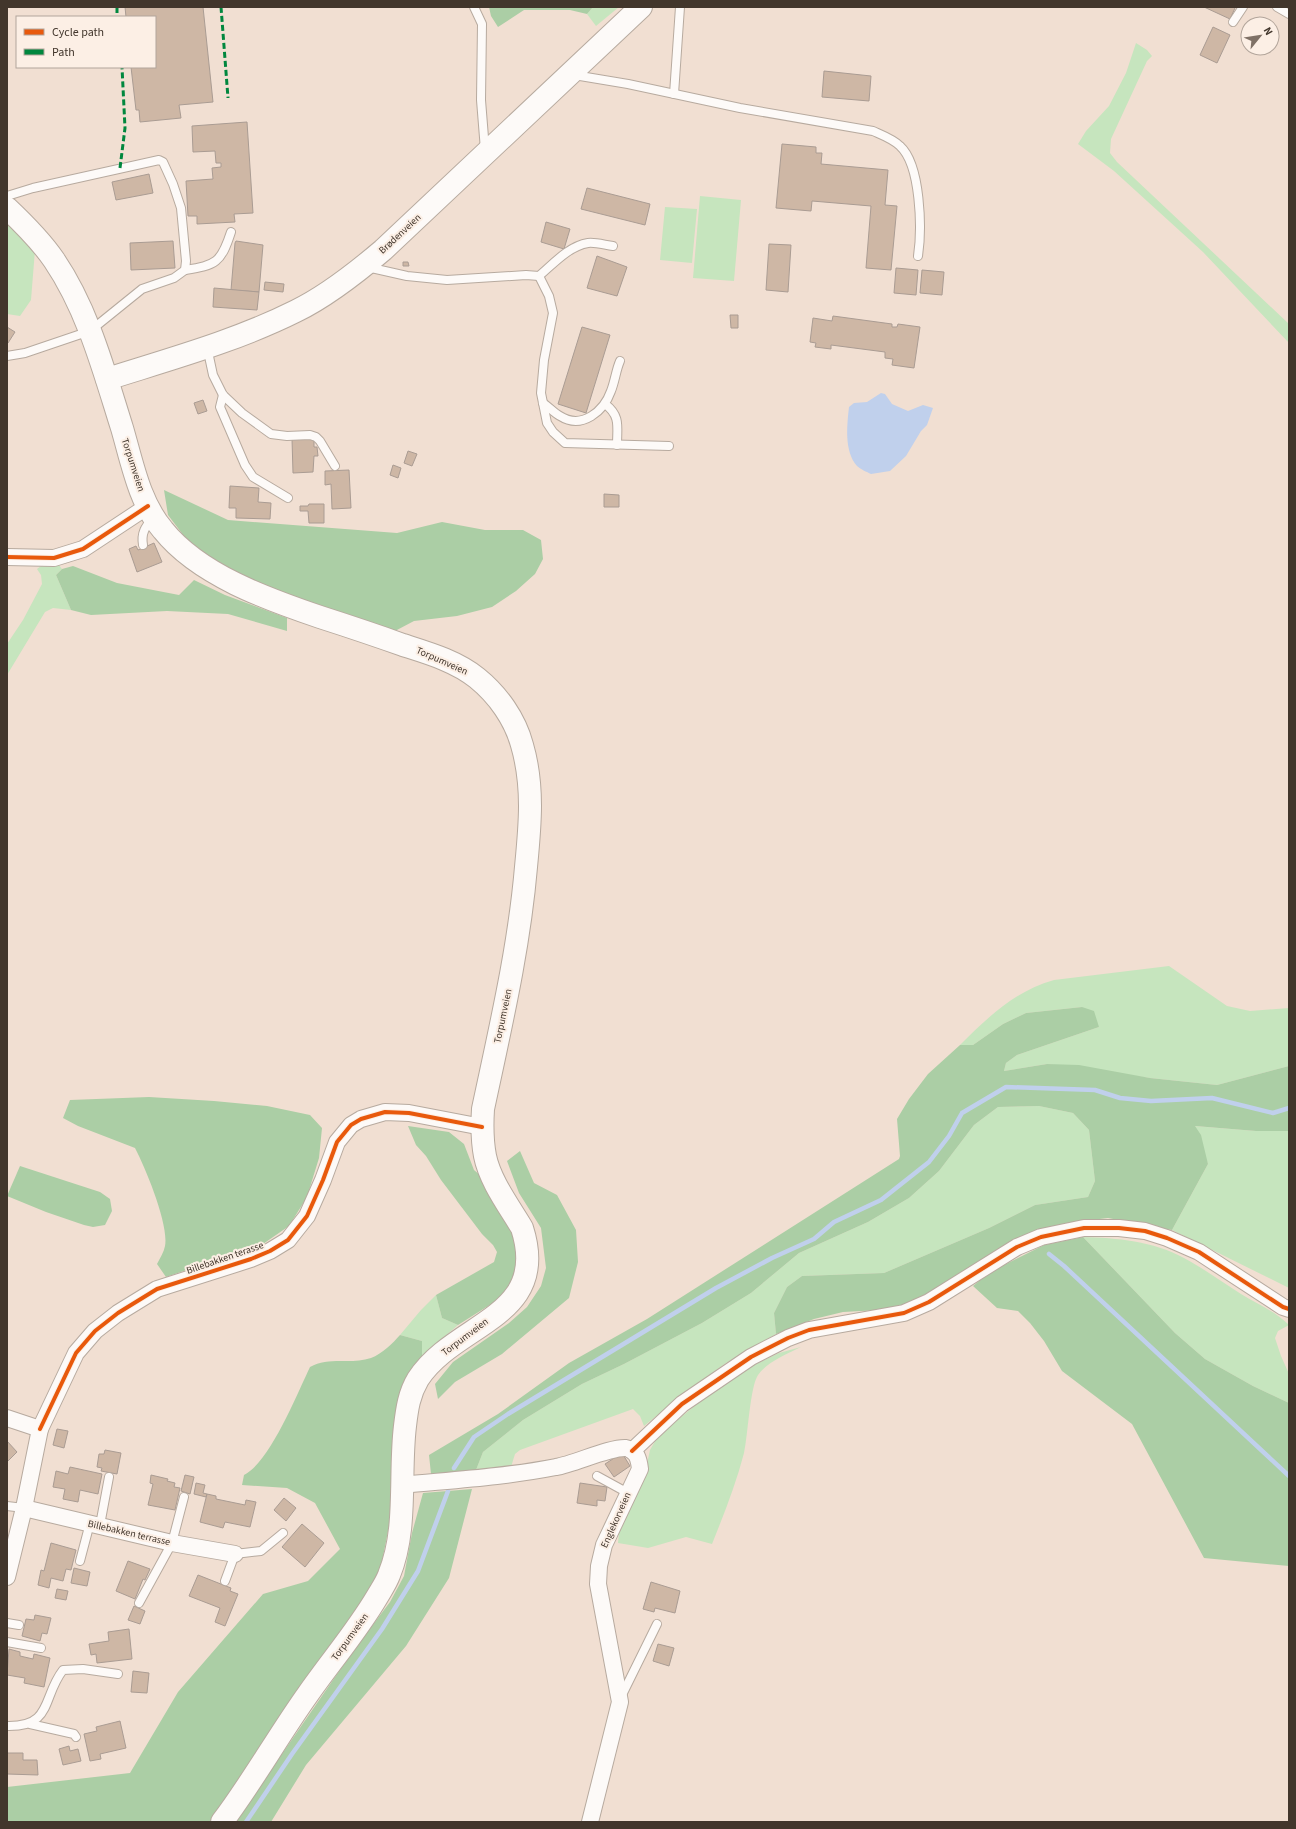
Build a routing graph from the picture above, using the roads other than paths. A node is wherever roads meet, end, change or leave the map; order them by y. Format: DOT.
graph roads {
  1 [pos="474,7"];
  2 [pos="641,7"];
  3 [pos="680,7"];
  4 [pos="1243,7"];
  5 [pos="1277,7"];
  6 [pos="1289,14"];
  7 [pos="1233,22"];
  8 [pos="570,74"];
  9 [pos="674,94"];
  10 [pos="486,152"];
  11 [pos="7,196"];
  12 [pos="7,208"];
  13 [pos="231,232"];
  14 [pos="613,246"];
  15 [pos="918,256"];
  16 [pos="364,266"];
  17 [pos="185,270"];
  18 [pos="539,276"];
  19 [pos="90,331"];
  20 [pos="207,347"];
  21 [pos="7,356"];
  22 [pos="620,360"];
  23 [pos="107,379"];
  24 [pos="223,395"];
  25 [pos="543,403"];
  26 [pos="605,404"];
  27 [pos="617,445"];
  28 [pos="669,446"];
  29 [pos="335,466"];
  30 [pos="288,498"];
  31 [pos="151,512"];
  32 [pos="143,545"];
  33 [pos="7,557"];
  34 [pos="482,1127"];
  35 [pos="1289,1309"];
  36 [pos="7,1418"];
  37 [pos="40,1429"];
  38 [pos="632,1451"];
  39 [pos="598,1476"];
  40 [pos="109,1477"];
  41 [pos="402,1485"];
  42 [pos="628,1493"];
  43 [pos="184,1497"];
  44 [pos="7,1506"];
  45 [pos="24,1508"];
  46 [pos="95,1524"];
  47 [pos="283,1533"];
  48 [pos="172,1543"];
  49 [pos="235,1554"];
  50 [pos="80,1561"];
  51 [pos="7,1577"];
  52 [pos="225,1581"];
  53 [pos="139,1603"];
  54 [pos="7,1623"];
  55 [pos="657,1624"];
  56 [pos="19,1625"];
  57 [pos="7,1642"];
  58 [pos="41,1648"];
  59 [pos="118,1674"];
  60 [pos="620,1699"];
  61 [pos="30,1724"];
  62 [pos="7,1726"];
  63 [pos="76,1738"];
  64 [pos="222,1822"];
  65 [pos="590,1822"];
  1 -- 10 [label="lane"];
  2 -- 8 [label="main road, Brødenveien"];
  3 -- 9 [label="lane"];
  4 -- 7 [label="lane"];
  5 -- 6 [label="lane"];
  8 -- 9 [label="lane"];
  8 -- 10 [label="main road, Brødenveien"];
  9 -- 15 [label="lane"];
  10 -- 16 [label="main road, Brødenveien"];
  11 -- 17 [label="lane"];
  12 -- 19 [label="main road, Torpumveien"];
  13 -- 17 [label="lane"];
  14 -- 18 [label="lane"];
  16 -- 18 [label="lane"];
  16 -- 20 [label="main road, Brødenveien"];
  17 -- 19 [label="lane"];
  18 -- 25 [label="lane"];
  19 -- 21 [label="lane"];
  19 -- 23 [label="main road, Torpumveien"];
  20 -- 23 [label="main road, Brødenveien"];
  20 -- 24 [label="lane"];
  22 -- 26 [label="lane"];
  23 -- 31 [label="main road, Torpumveien"];
  24 -- 29 [label="lane"];
  24 -- 30 [label="lane"];
  25 -- 26 [label="lane"];
  25 -- 27 [label="lane"];
  26 -- 27 [label="lane"];
  27 -- 28 [label="lane"];
  31 -- 32 [label="lane"];
  31 -- 33 [label="street"];
  31 -- 34 [label="main road, Torpumveien"];
  34 -- 37 [label="street, Billebakken terasse"];
  34 -- 41 [label="main road, Torpumveien"];
  35 -- 38 [label="street"];
  36 -- 37 [label="street"];
  37 -- 45 [label="street"];
  38 -- 41 [label="street"];
  38 -- 42 [label="street, Englekorveien"];
  39 -- 42 [label="lane"];
  40 -- 46 [label="lane"];
  41 -- 64 [label="main road, Torpumveien"];
  42 -- 60 [label="street, Englekorveien"];
  43 -- 48 [label="lane"];
  44 -- 45 [label="lane"];
  45 -- 46 [label="street, Billebakken terrasse"];
  45 -- 51 [label="street"];
  46 -- 48 [label="street, Billebakken terrasse"];
  46 -- 50 [label="lane"];
  47 -- 49 [label="lane"];
  48 -- 49 [label="street, Billebakken terrasse"];
  48 -- 53 [label="lane"];
  49 -- 52 [label="lane"];
  54 -- 56 [label="lane"];
  55 -- 60 [label="lane"];
  57 -- 58 [label="lane"];
  59 -- 61 [label="lane"];
  60 -- 65 [label="street, Englekorveien"];
  61 -- 62 [label="lane"];
  61 -- 63 [label="lane"];
}
